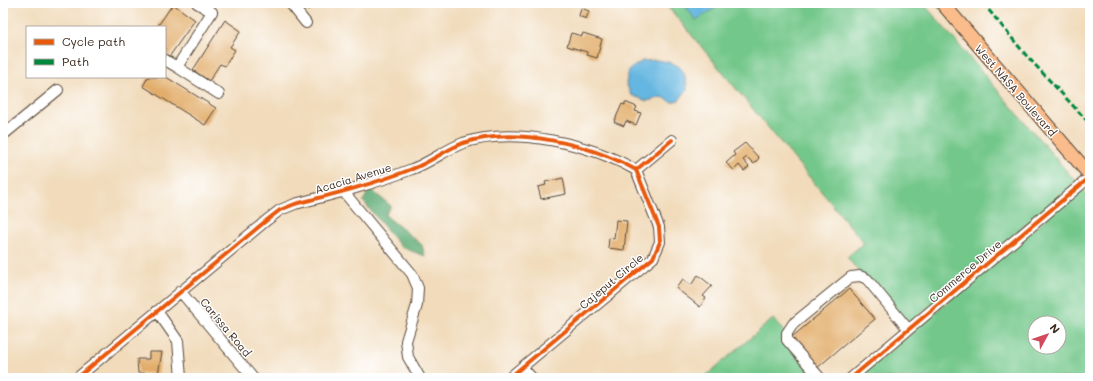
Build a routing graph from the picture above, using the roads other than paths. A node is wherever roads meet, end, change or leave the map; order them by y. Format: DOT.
graph roads {
  1 [pos="197,3"];
  2 [pos="290,3"];
  3 [pos="942,3"];
  4 [pos="306,23"];
  5 [pos="166,61"];
  6 [pos="177,67"];
  7 [pos="58,90"];
  8 [pos="219,94"];
  9 [pos="3,134"];
  10 [pos="672,140"];
  11 [pos="636,170"];
  12 [pos="1090,176"];
  13 [pos="343,191"];
  14 [pos="180,291"];
  15 [pos="156,311"];
  16 [pos="908,330"];
  17 [pos="522,367"];
  18 [pos="77,378"];
  19 [pos="181,378"];
  20 [pos="253,378"];
  21 [pos="420,378"];
  22 [pos="509,378"];
  23 [pos="532,378"];
  24 [pos="820,378"];
  25 [pos="851,378"];
  1 -- 6 [label="street"];
  2 -- 4 [label="street"];
  3 -- 12 [label="main road, West NASA Boulevard"];
  5 -- 6 [label="street"];
  6 -- 8 [label="street"];
  7 -- 9 [label="street"];
  10 -- 11 [label="street"];
  11 -- 13 [label="street, Acacia Avenue"];
  11 -- 17 [label="street, Cajeput Circle"];
  12 -- 16 [label="street, Commerce Drive"];
  13 -- 14 [label="street, Acacia Avenue"];
  13 -- 21 [label="street"];
  14 -- 15 [label="street, Acacia Avenue"];
  14 -- 20 [label="street, Carissa Road"];
  15 -- 18 [label="street, Acacia Avenue"];
  15 -- 19 [label="street"];
  16 -- 24 [label="street"];
  16 -- 25 [label="street, Commerce Drive"];
  17 -- 22 [label="street, Cajeput Circle"];
  17 -- 23 [label="street"];
}
